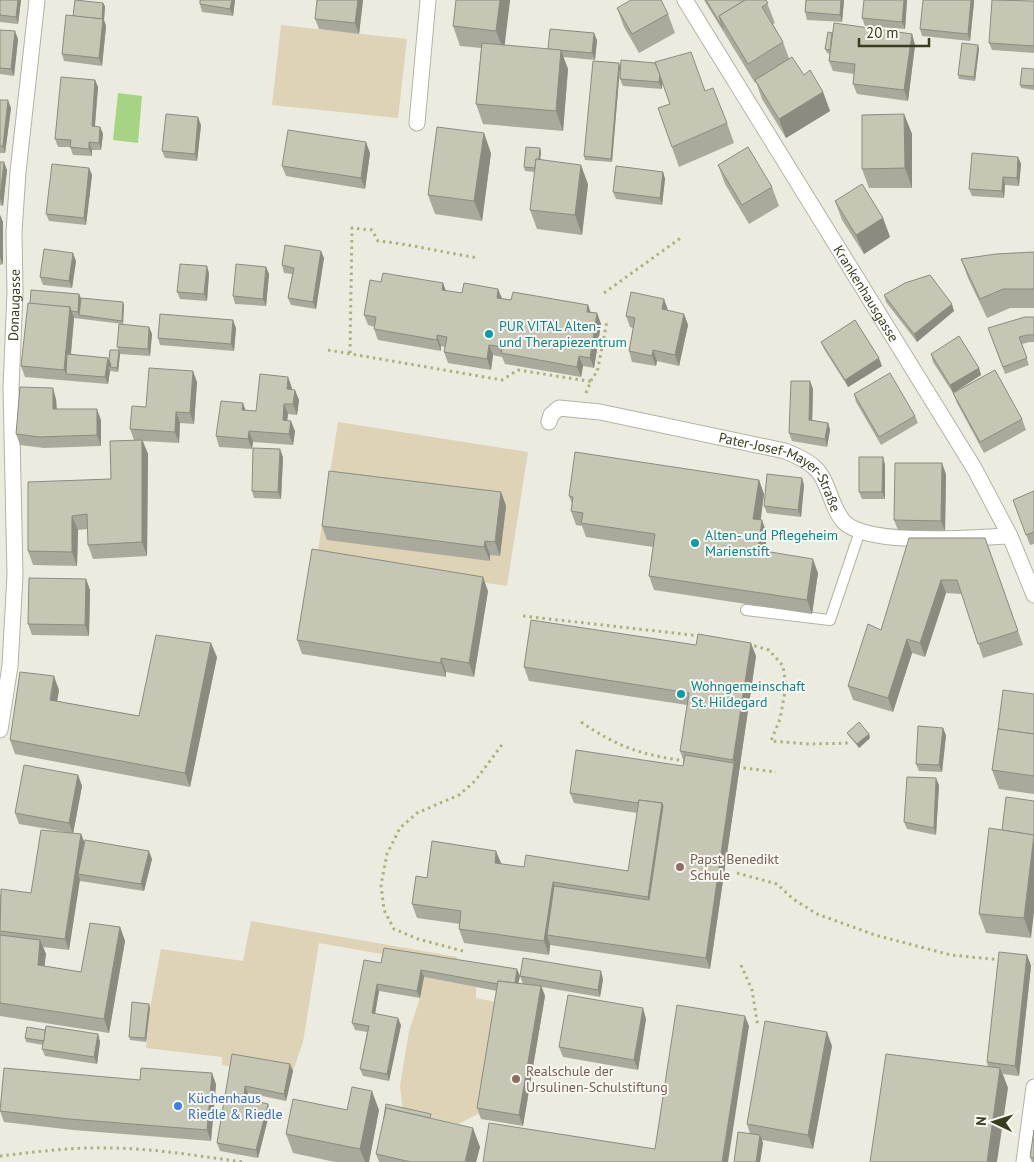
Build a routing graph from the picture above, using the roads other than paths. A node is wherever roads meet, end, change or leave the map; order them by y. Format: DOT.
graph roads {
  1 [pos="37,0"];
  2 [pos="428,0"];
  3 [pos="685,0"];
  4 [pos="417,123"];
  5 [pos="549,422"];
  6 [pos="860,531"];
  7 [pos="1010,536"];
  8 [pos="1034,595"];
  9 [pos="746,610"];
  10 [pos="0,730"];
  11 [pos="1033,1093"];
  12 [pos="1024,1162"];
  1 -- 10 [label="street, Donaugasse"];
  2 -- 4 [label="street"];
  3 -- 7 [label="street, Krankenhausgasse"];
  5 -- 6 [label="street, Pater-Josef-Mayer-Straße"];
  6 -- 7 [label="street, Pater-Josef-Mayer-Straße"];
  6 -- 9 [label="lane"];
  7 -- 8 [label="street, Krankenhausgasse"];
  11 -- 12 [label="street"];
}
